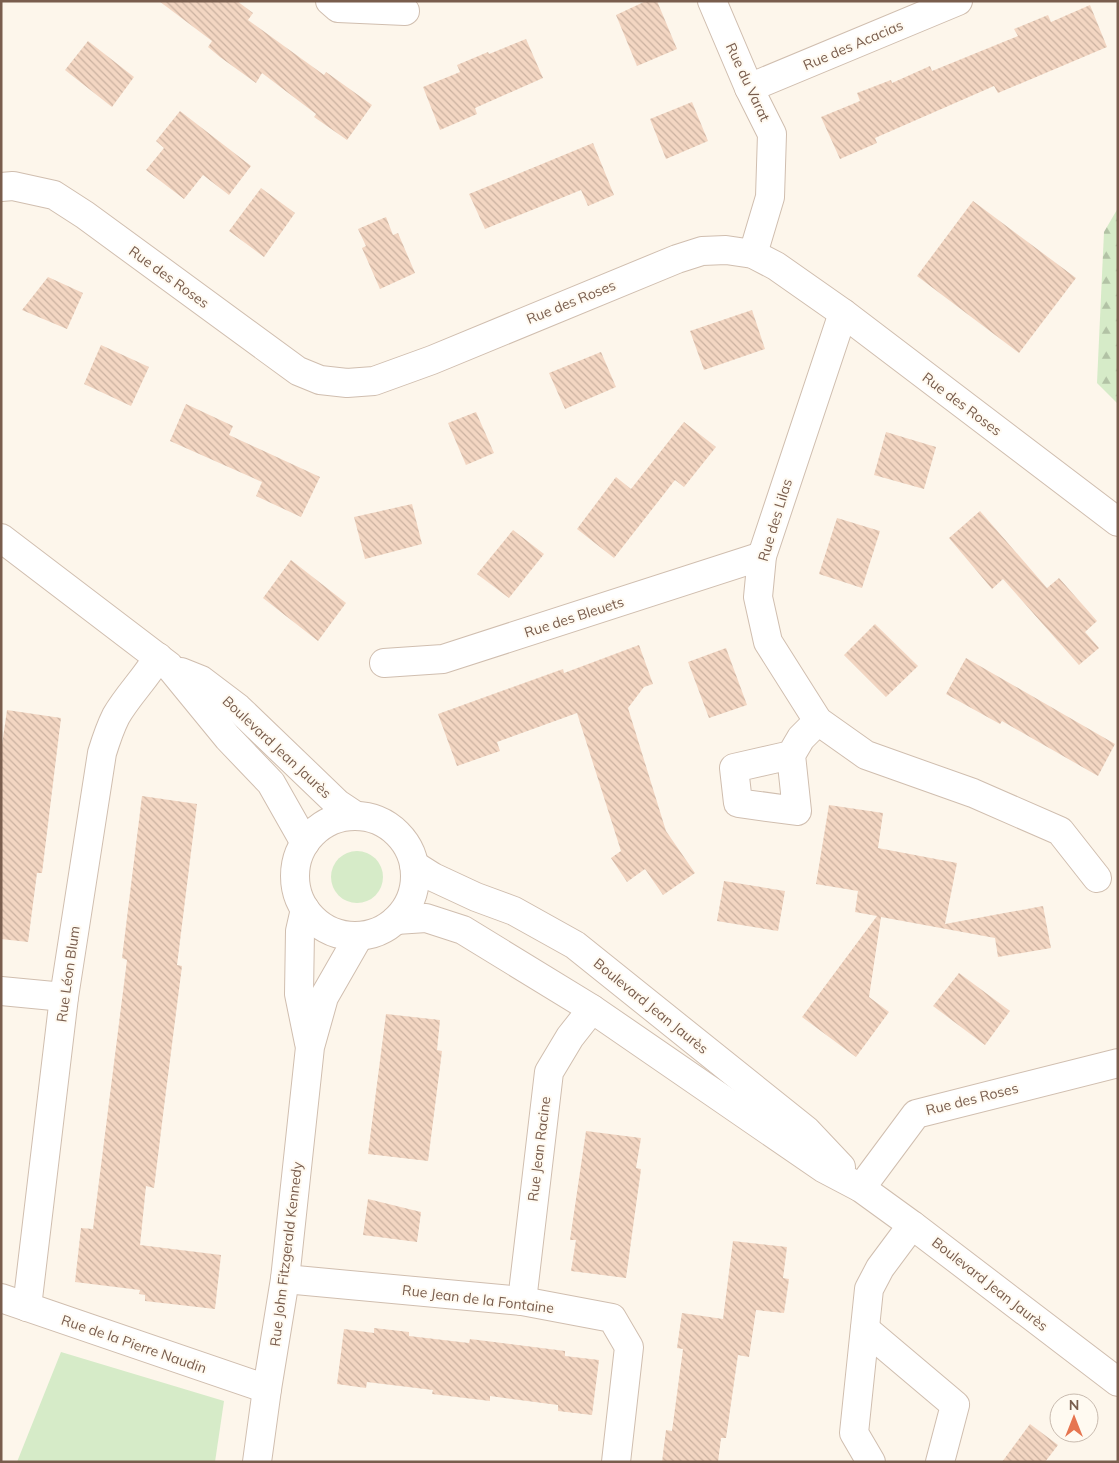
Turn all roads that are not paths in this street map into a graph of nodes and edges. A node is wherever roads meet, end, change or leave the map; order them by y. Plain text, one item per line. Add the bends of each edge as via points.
1 (330, 1) edge
2 (712, 1) edge
3 (958, 1) edge
4 (405, 11) dead end
5 (749, 88) junction
6 (1, 187) edge
7 (753, 254) junction
8 (843, 313) junction
9 (1118, 522) edge
10 (1, 538) edge
11 (762, 556) junction
12 (163, 662) junction
13 (384, 663) dead end
14 (818, 721) junction
15 (790, 755) dead end
16 (356, 816) junction
17 (305, 843) junction
18 (414, 865) junction
19 (1097, 878) dead end
20 (305, 909) junction
21 (396, 920) junction
22 (359, 936) junction
23 (1, 991) edge
24 (64, 997) junction
25 (592, 1009) junction
26 (310, 1046) junction
27 (1118, 1063) edge
28 (861, 1188) junction
29 (912, 1225) junction
30 (285, 1279) junction
31 (1, 1298) edge
32 (522, 1302) junction
33 (27, 1307) junction
34 (864, 1329) junction
35 (1118, 1382) edge
36 (267, 1389) junction
37 (257, 1462) edge
38 (616, 1462) edge
39 (871, 1462) edge
40 (940, 1462) edge

1 - 4 street via 338,8
2 - 5 street, Rue du Varat
3 - 5 street, Rue des Acacias
5 - 7 street, Rue du Varat via 772,134 770,197
6 - 7 street, Rue des Roses via 13,186 54,195 298,371 320,380 347,383 374,381 432,360 702,250
7 - 8 street, Rue des Roses via 776,266
8 - 9 street, Rue des Roses
8 - 11 street, Rue des Lilas
10 - 12 street, Boulevard Jean Jaurès
11 - 13 street, Rue des Bleuets via 443,659
11 - 14 street, Rue des Lilas via 758,597 768,642
12 - 16 street, Boulevard Jean Jaurès via 201,680 238,708 338,804
12 - 17 street, Boulevard Jean Jaurès via 271,783
12 - 24 street, Rue Léon Blum via 148,674 118,714 102,753
14 - 15 street
14 - 19 street, Rue des Lilas via 866,755 973,793 1060,831
16 - 17 street via 327,823
16 - 18 street via 376,820 394,830 407,846
17 - 20 street via 295,876
18 - 21 street via 412,895
18 - 28 street, Boulevard Jean Jaurès via 476,897 514,911 575,945 807,1131
20 - 22 street via 319,924 332,931
20 - 26 street, Rue John Fitzgerald Kennedy via 300,931 299,994
21 - 22 street via 379,931
21 - 25 street, Boulevard Jean Jaurès via 426,918 463,930
22 - 26 street, Rue John Fitzgerald Kennedy via 324,997
23 - 24 street
24 - 33 street, Rue Léon Blum
25 - 28 street, Boulevard Jean Jaurès via 823,1168
25 - 32 street, Rue Jean Racine via 548,1072
26 - 30 street, Rue John Fitzgerald Kennedy
27 - 28 street, Rue des Roses via 916,1114
28 - 29 street, Boulevard Jean Jaurès
29 - 34 street via 880,1268 869,1290
29 - 35 street, Boulevard Jean Jaurès
30 - 32 street, Rue Jean de la Fontaine
30 - 36 street, Rue John Fitzgerald Kennedy
31 - 33 street, Rue de la Pierre Naudin
32 - 38 street, Rue Jean de la Fontaine via 612,1318 629,1347
33 - 36 street, Rue de la Pierre Naudin
34 - 39 street via 854,1433
34 - 40 street via 955,1405
36 - 37 street, Rue John Fitzgerald Kennedy

